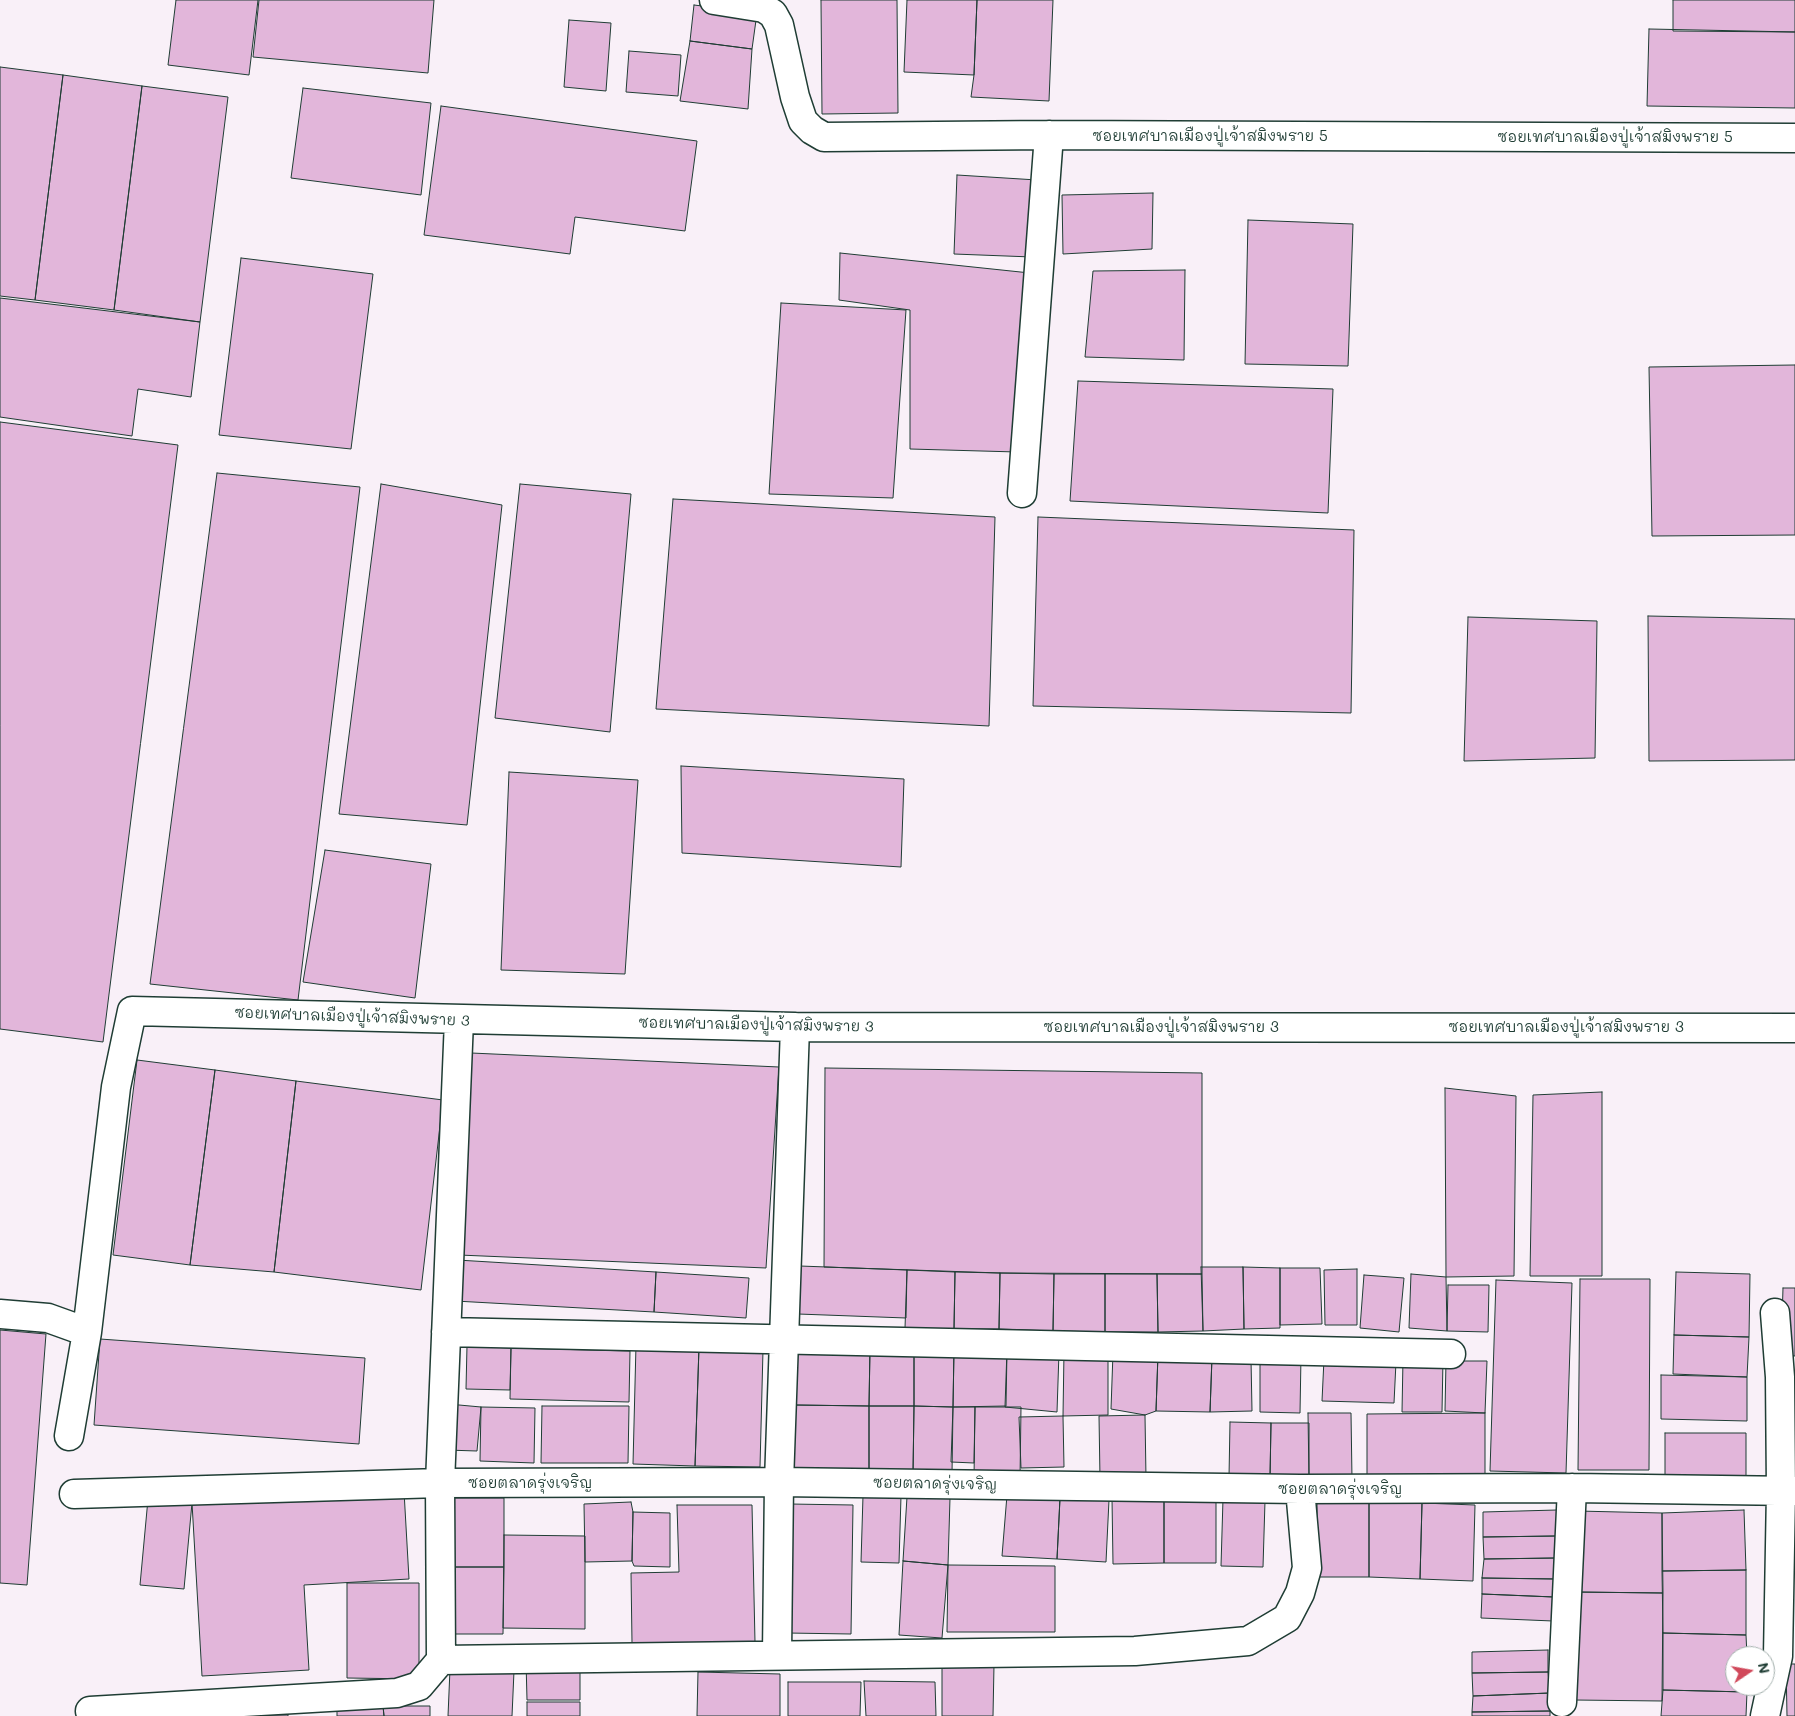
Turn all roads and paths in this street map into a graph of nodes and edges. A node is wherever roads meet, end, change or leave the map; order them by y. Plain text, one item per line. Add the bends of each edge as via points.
1 (714, 0) edge
2 (1049, 135) junction
3 (1795, 138) edge
4 (1022, 493) dead end
5 (458, 1020) junction
6 (795, 1027) junction
7 (1795, 1028) edge
8 (1776, 1313) dead end
9 (0, 1314) edge
10 (87, 1332) junction
11 (446, 1332) junction
12 (783, 1340) junction
13 (1451, 1354) dead end
14 (1787, 1379) edge
15 (69, 1436) dead end
16 (779, 1482) junction
17 (440, 1483) junction
18 (1572, 1488) junction
19 (1300, 1489) junction
20 (1788, 1491) edge
21 (74, 1494) dead end
22 (777, 1654) junction
23 (1787, 1656) edge
24 (441, 1660) junction
25 (1562, 1702) dead end
26 (90, 1711) dead end
27 (1765, 1716) edge

1 - 2 street, ซอยเทศบาลเมืองปู่เจ้าสมิงพราย 5 via 764,8 773,14 779,25 803,121 824,137
2 - 3 street, ซอยเทศบาลเมืองปู่เจ้าสมิงพราย 5
2 - 4 street
5 - 6 street, ซอยเทศบาลเมืองปู่เจ้าสมิงพราย 3
5 - 10 street, ซอยเทศบาลเมืองปู่เจ้าสมิงพราย 3 via 132,1011 116,1087
5 - 11 street
6 - 7 street, ซอยเทศบาลเมืองปู่เจ้าสมิงพราย 3
6 - 12 street
8 - 14 street
9 - 10 street via 48,1318
10 - 15 street
11 - 12 street
11 - 17 street
12 - 13 street
12 - 16 street
14 - 20 street
16 - 17 street, ซอยตลาดรุ่งเจริญ
16 - 19 street, ซอยตลาดรุ่งเจริญ
16 - 22 street
17 - 21 street, ซอยตลาดรุ่งเจริญ
17 - 24 street
18 - 19 street, ซอยตลาดรุ่งเจริญ
18 - 20 street, ซอยตลาดรุ่งเจริญ
18 - 25 street
19 - 22 street via 1307,1568 1300,1592 1287,1618 1248,1641 1135,1651
20 - 23 street
22 - 24 street
23 - 27 street
24 - 26 street via 419,1686 397,1693

